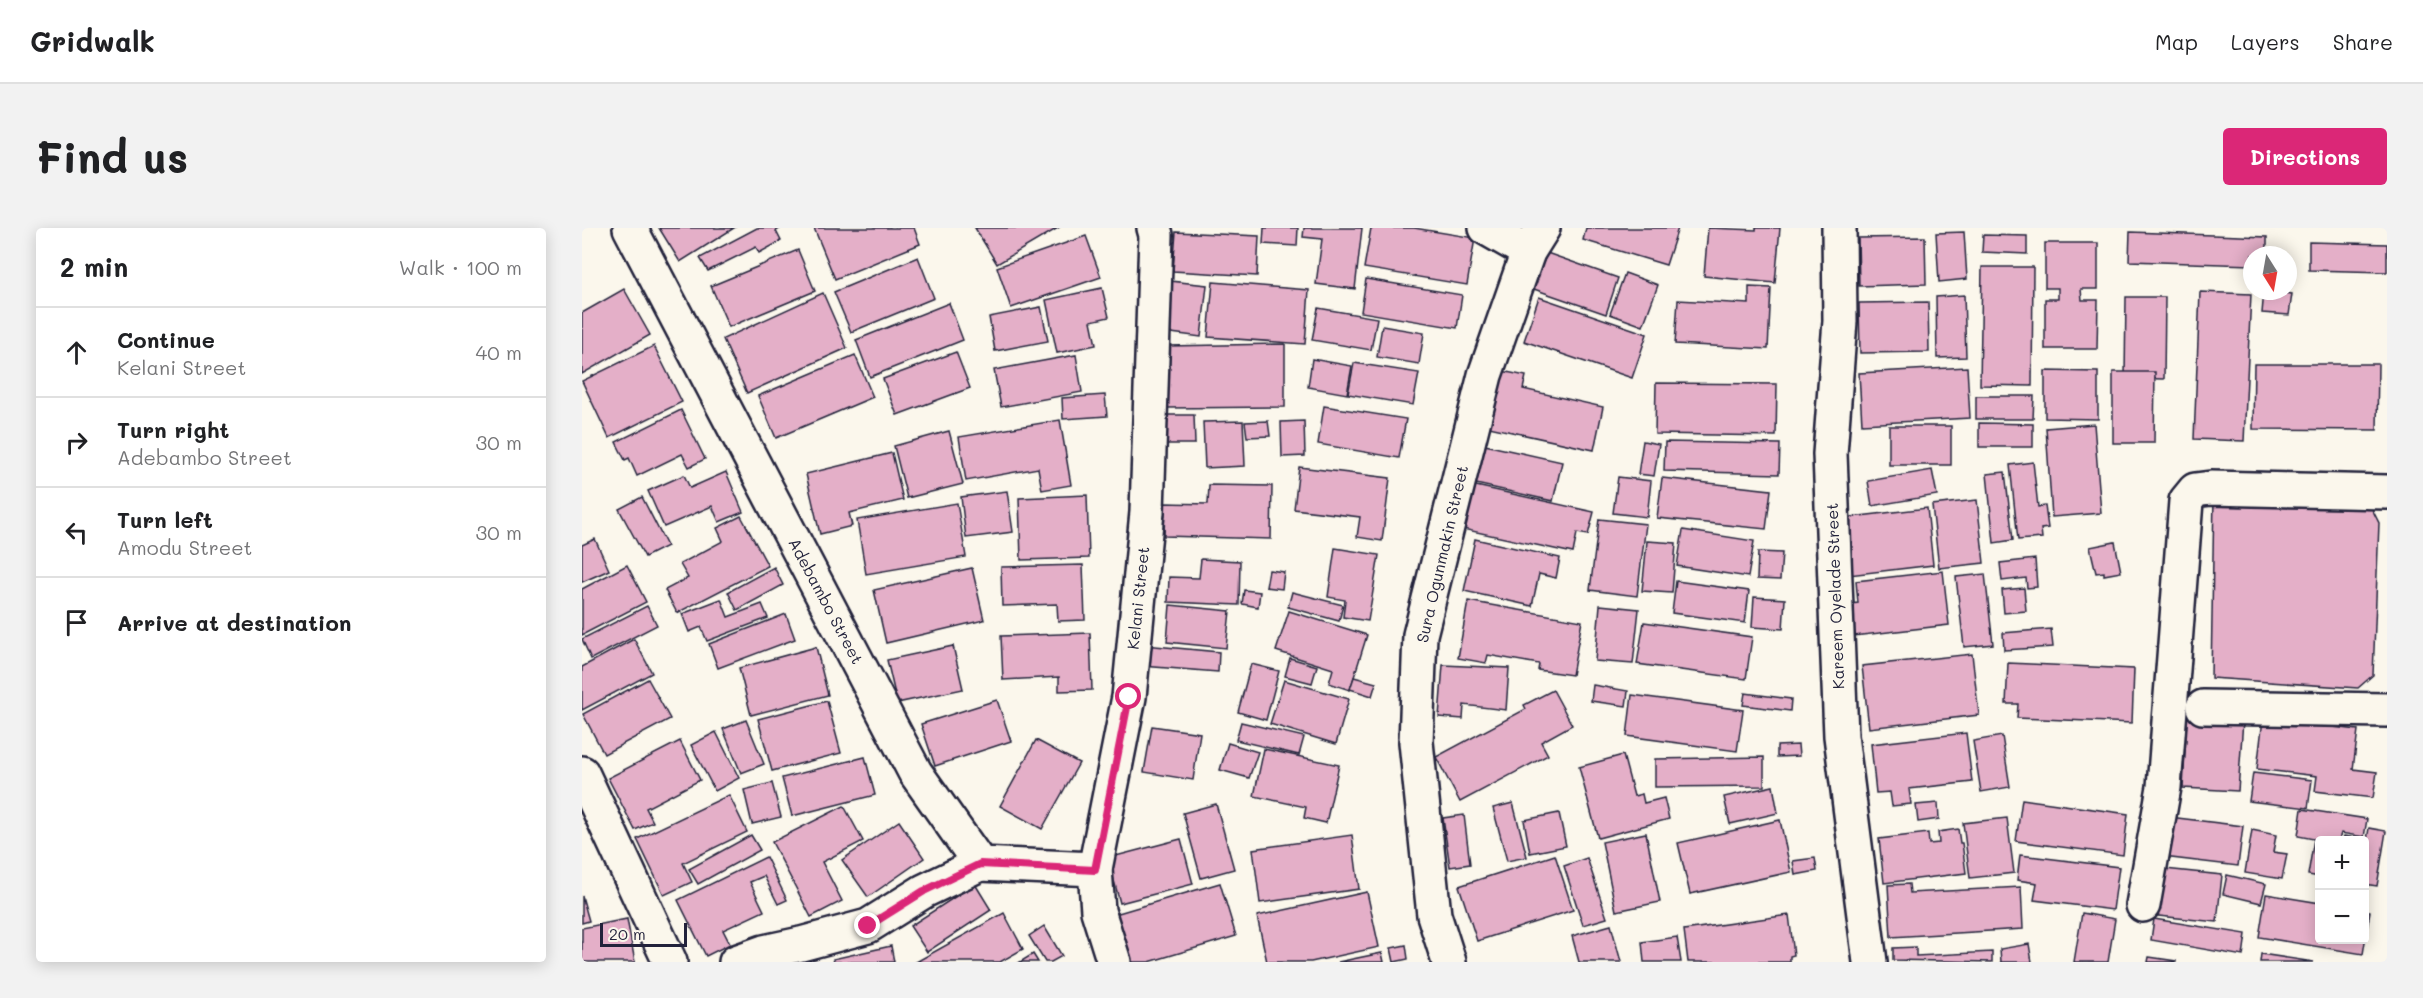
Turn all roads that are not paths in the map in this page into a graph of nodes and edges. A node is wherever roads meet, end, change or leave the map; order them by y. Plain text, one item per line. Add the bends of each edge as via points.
1 (630, 228) edge
2 (1154, 228) edge
3 (1486, 228) edge
4 (1839, 228) edge
5 (1535, 240) edge
6 (2387, 492) edge
7 (2203, 707) dead end
8 (2387, 710) edge
9 (582, 773) edge
10 (980, 864) junction
11 (1095, 870) junction
12 (2143, 905) dead end
13 (670, 962) edge
14 (736, 962) edge
15 (1114, 962) edge
16 (1449, 962) edge
17 (1870, 962) edge

1 - 10 street, Adebambo Street via 915,772
2 - 11 street, Kelani Street via 1146,523 1129,697
3 - 5 street
4 - 17 street, Kareem Oyelade Street via 1840,321 1830,454 1841,736
5 - 16 street, Sura Ogunmakin Street via 1485,375 1420,635 1416,742 1434,915
6 - 12 street via 2211,488 2194,490 2186,501 2164,787
7 - 8 street
9 - 13 street
10 - 11 street
10 - 14 street via 924,891 868,926
11 - 15 street, Kelani Street via 1098,911

